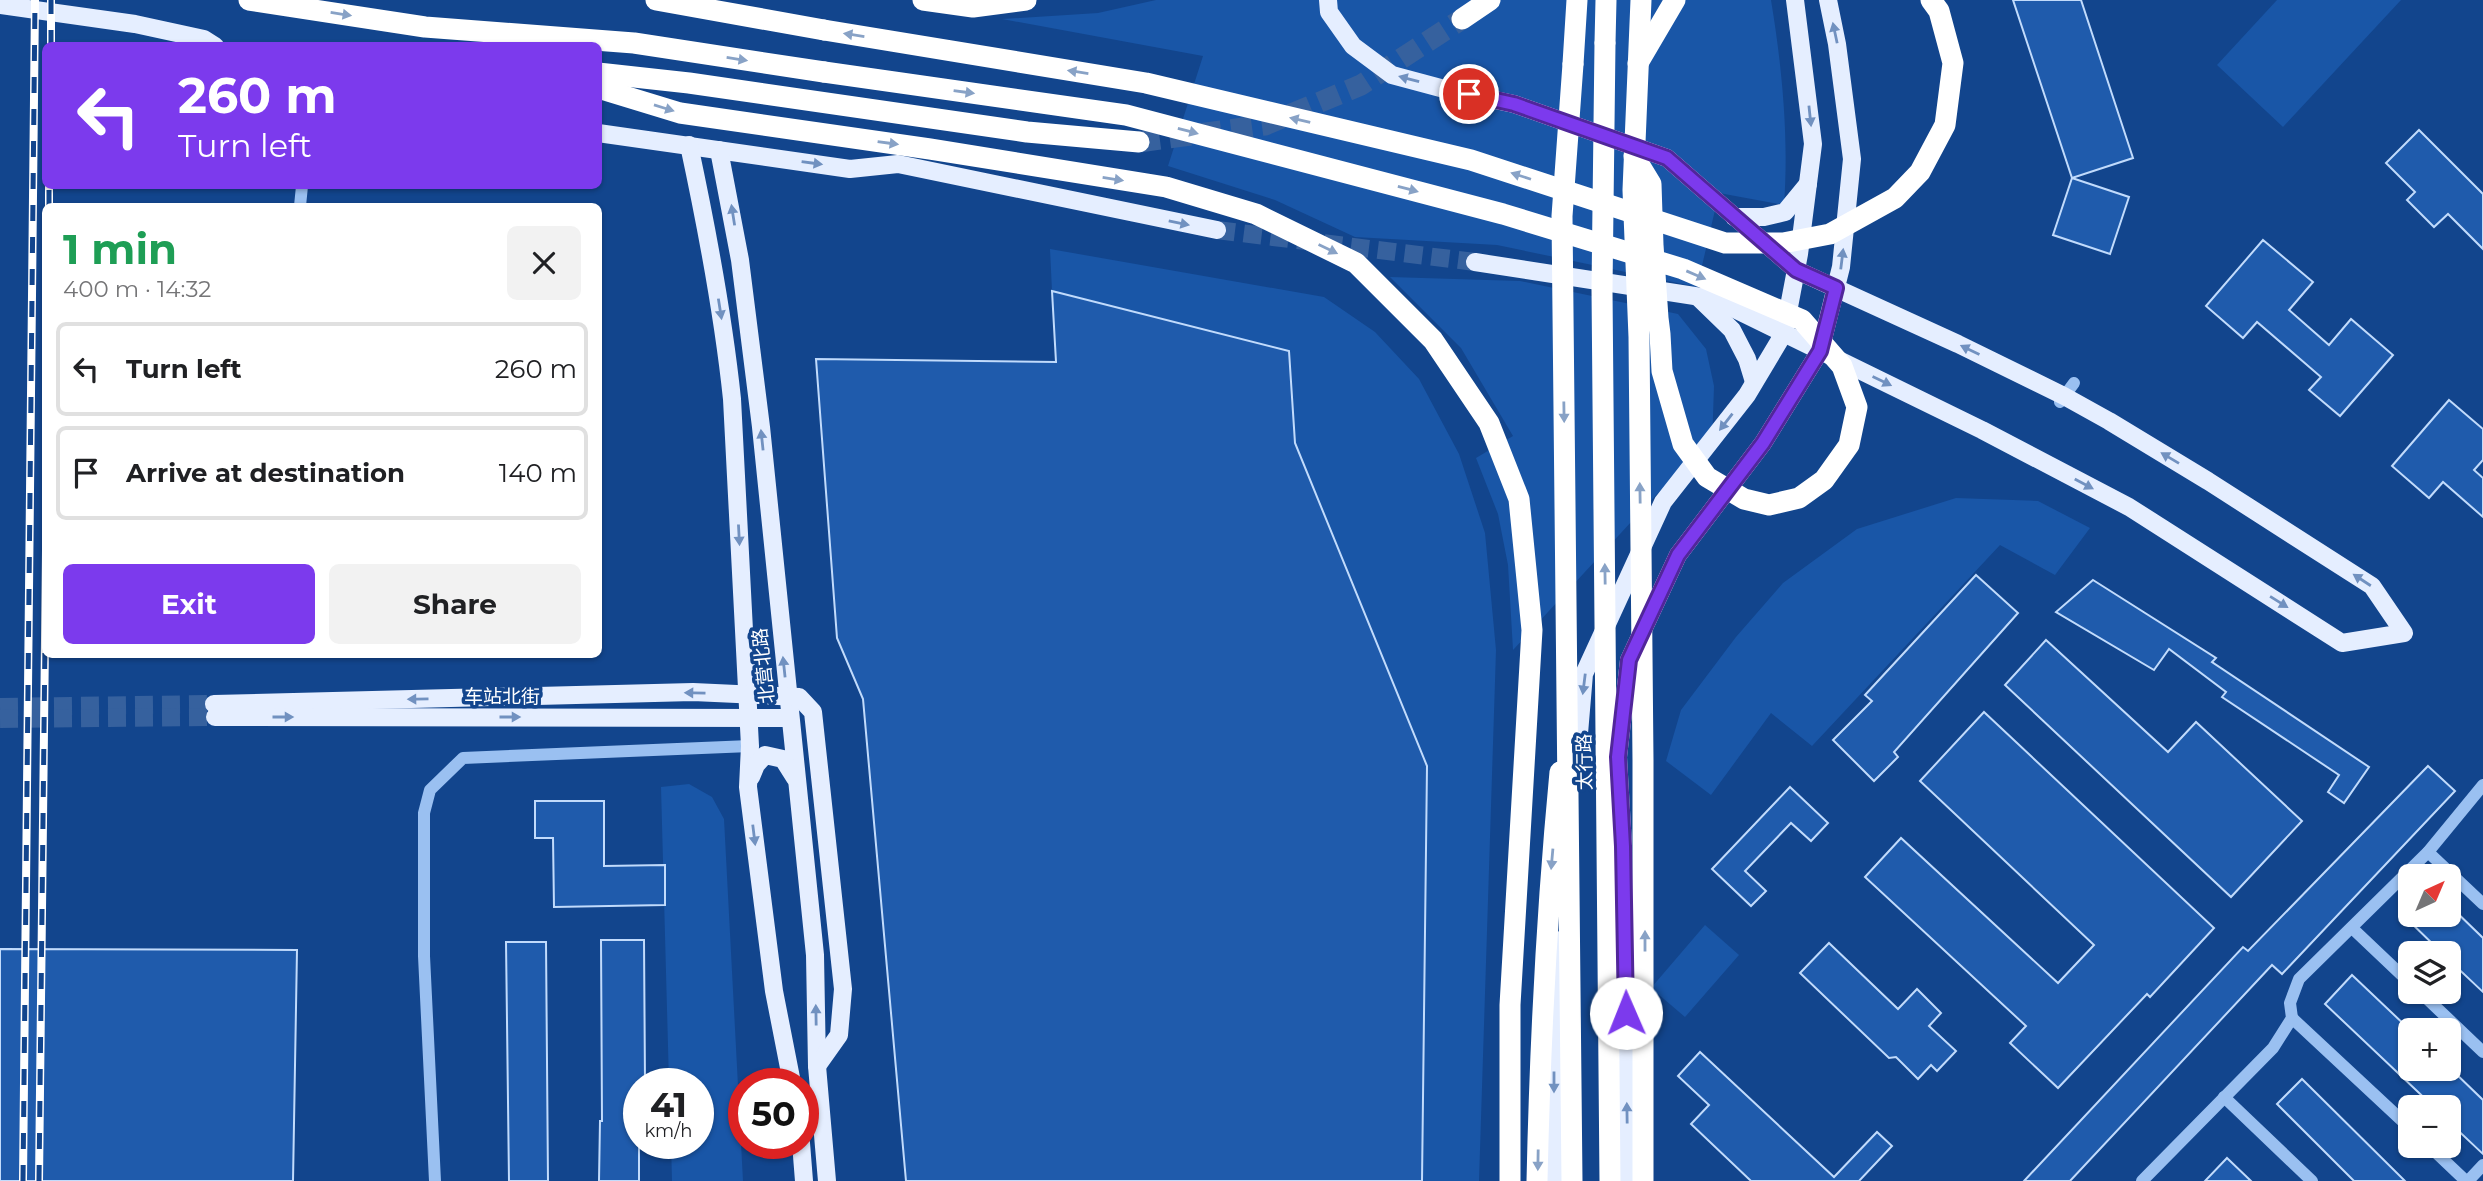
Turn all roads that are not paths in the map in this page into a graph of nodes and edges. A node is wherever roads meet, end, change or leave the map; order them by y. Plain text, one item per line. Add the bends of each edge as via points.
1 (249, 0) edge
2 (656, 0) edge
3 (923, 0) edge
4 (1026, 0) edge
5 (1328, 0) edge
6 (1490, 0) edge
7 (1577, 0) edge
8 (1606, 0) edge
9 (1641, 0) edge
10 (1675, 0) edge
11 (1795, 0) edge
12 (1828, 0) edge
13 (1931, 0) edge
14 (0, 5) edge
15 (1462, 19) tunnel mouth
16 (425, 27) junction
17 (209, 42) edge
18 (464, 42) edge
19 (1638, 63) junction
20 (602, 73) edge
21 (602, 89) edge
22 (602, 134) edge
23 (1139, 142) tunnel mouth
24 (689, 145) junction
25 (719, 150) junction
26 (1634, 156) junction
27 (1808, 184) junction
28 (1734, 217) junction
29 (1217, 230) tunnel mouth
30 (1475, 262) tunnel mouth
31 (1796, 270) junction
32 (1836, 288) junction
33 (1698, 297) junction
34 (1784, 333) junction
35 (1820, 351) junction
36 (1754, 383) junction
37 (1568, 694) junction
38 (748, 695) junction
39 (787, 697) junction
40 (749, 717) junction
41 (790, 718) junction
42 (750, 746) junction
43 (797, 780) junction
44 (2483, 785) edge
45 (748, 787) junction
46 (2428, 852) junction
47 (2483, 904) edge
48 (2351, 928) junction
49 (2398, 972) edge
50 (2433, 1004) edge
51 (2292, 1018) junction
52 (2483, 1052) edge
53 (817, 1066) junction
54 (789, 1068) edge
55 (2224, 1097) junction
56 (2398, 1117) edge
57 (2442, 1158) edge
58 (802, 1159) edge
59 (2483, 1166) edge
60 (2152, 1171) junction
61 (435, 1181) edge
62 (804, 1181) edge
63 (827, 1181) edge
64 (1510, 1181) edge
65 (1538, 1181) edge
66 (1554, 1181) edge
67 (1572, 1181) edge
68 (1610, 1181) edge
69 (1629, 1181) edge
70 (1643, 1181) edge
71 (2142, 1181) edge
72 (2162, 1181) edge
73 (2312, 1181) edge
74 (2467, 1181) edge

1 -> 16 highway
13 -> 2 highway, bridge via 1939,11 1953,63 1945,125 1920,172 1895,198 1830,234 1783,243 1725,243 1471,160 1146,83
3 - 4 highway via 973,7
28 -> 5 main road via 1667,158 1514,104 1392,75 1353,46 1329,12
6 - 15 highway
7 -> 37 highway, 太行路, bridge via 1562,216
68 -> 8 highway, 太行路, bridge via 1602,342
9 - 19 highway, bridge
10 - 19 highway
11 -> 27 main road via 1813,144
32 -> 12 main road via 1852,159
14 - 17 main road via 135,23
16 - 18 highway
16 -> 26 highway, bridge via 634,43 1126,115 1503,214 1632,254 1644,257 1657,261 1683,269 1802,320 1842,366 1857,407 1849,445 1824,480 1799,498 1769,505 1744,499 1707,477 1683,444 1662,371 1656,281 1655,269 1654,257 1653,245 1651,184
19 - 26 highway, bridge
20 - 23 highway via 1027,132
21 -> 64 highway, bridge via 680,113 1166,187 1256,214 1356,263 1433,340 1489,423 1519,499 1532,630 1510,1005
22 - 24 main road
24 - 25 main road
24 -> 38 main road, 北营北路 via 729,374
25 -> 29 main road via 850,169 898,164
39 -> 25 main road, 北营北路 via 753,354
70 -> 26 highway, bridge via 1645,917
27 - 28 main road via 1785,212
27 - 31 main road
28 - 31 main road
30 - 33 main road
31 - 32 main road
31 - 34 main road
32 - 35 main road
35 -> 32 main road via 2129,507 2342,643 2404,633 2372,586 2066,394
33 - 34 main road via 1714,299
33 - 36 main road via 1732,330
34 - 35 main road
34 - 36 main road
69 -> 35 main road via 1618,757 1629,660 1678,555 1763,443
36 -> 66 main road via 1663,502 1584,674 1554,1027
37 -> 65 highway, bridge via 1549,893 1539,1056
37 - 67 highway, 太行路, bridge
38 - 39 main road
38 - 40 main road, 北营北路
38 -> 40 main road, 车站北街 via 693,692 214,710
39 - 41 main road, 北营北路
39 - 53 main road via 799,697 813,712 843,989 839,1035
40 - 41 main road, 车站北街
40 - 42 main road, 北营北路
41 - 43 main road, 北营北路
42 - 45 main road, 北营北路
42 - 61 street via 463,758 430,790 424,813 424,956
43 - 45 main road via 783,759 765,755
53 -> 43 main road, 北营北路 via 815,956
44 - 46 street
45 -> 54 main road, 北营北路 via 774,991
46 - 47 street
46 - 48 street
48 - 49 street
48 - 51 street via 2299,978 2290,1003
50 - 52 street
51 - 55 street via 2273,1048
51 - 56 street
53 - 63 main road, 北营北路
55 - 60 street
55 - 73 street
57 - 74 street
58 - 62 main road
59 - 74 street
60 - 71 street
60 - 72 street

